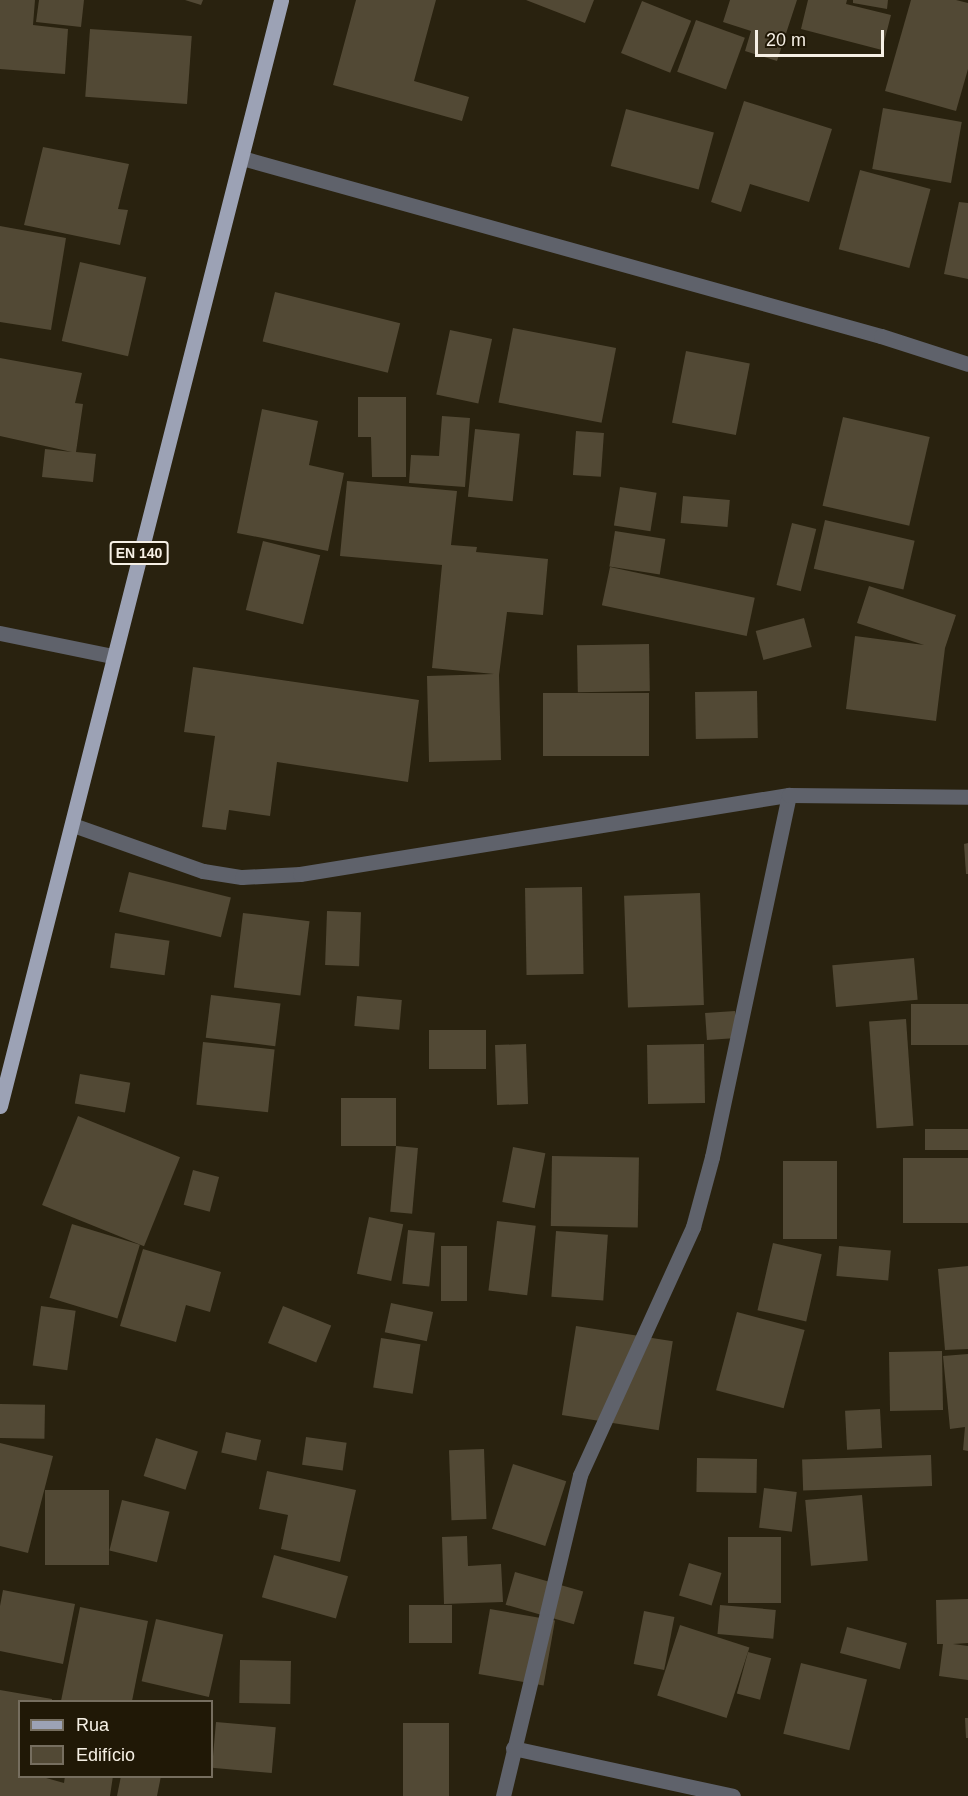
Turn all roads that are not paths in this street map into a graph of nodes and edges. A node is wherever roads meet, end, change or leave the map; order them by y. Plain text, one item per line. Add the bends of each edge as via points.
1 (281, 0) edge
2 (242, 158) junction
3 (968, 364) edge
4 (0, 633) edge
5 (112, 656) junction
6 (789, 795) junction
7 (968, 797) edge
8 (73, 825) junction
9 (0, 1106) edge
10 (513, 1748) junction
11 (503, 1796) edge
12 (733, 1796) edge

1 - 2 main road, EN 140
2 - 3 street via 881,336
2 - 5 main road, EN 140
4 - 5 street
5 - 8 main road, EN 140
6 - 7 street
6 - 8 street via 300,874 242,878 203,871
6 - 10 street via 712,1157 693,1227 580,1475
8 - 9 main road, EN 140
10 - 11 street
10 - 12 street

